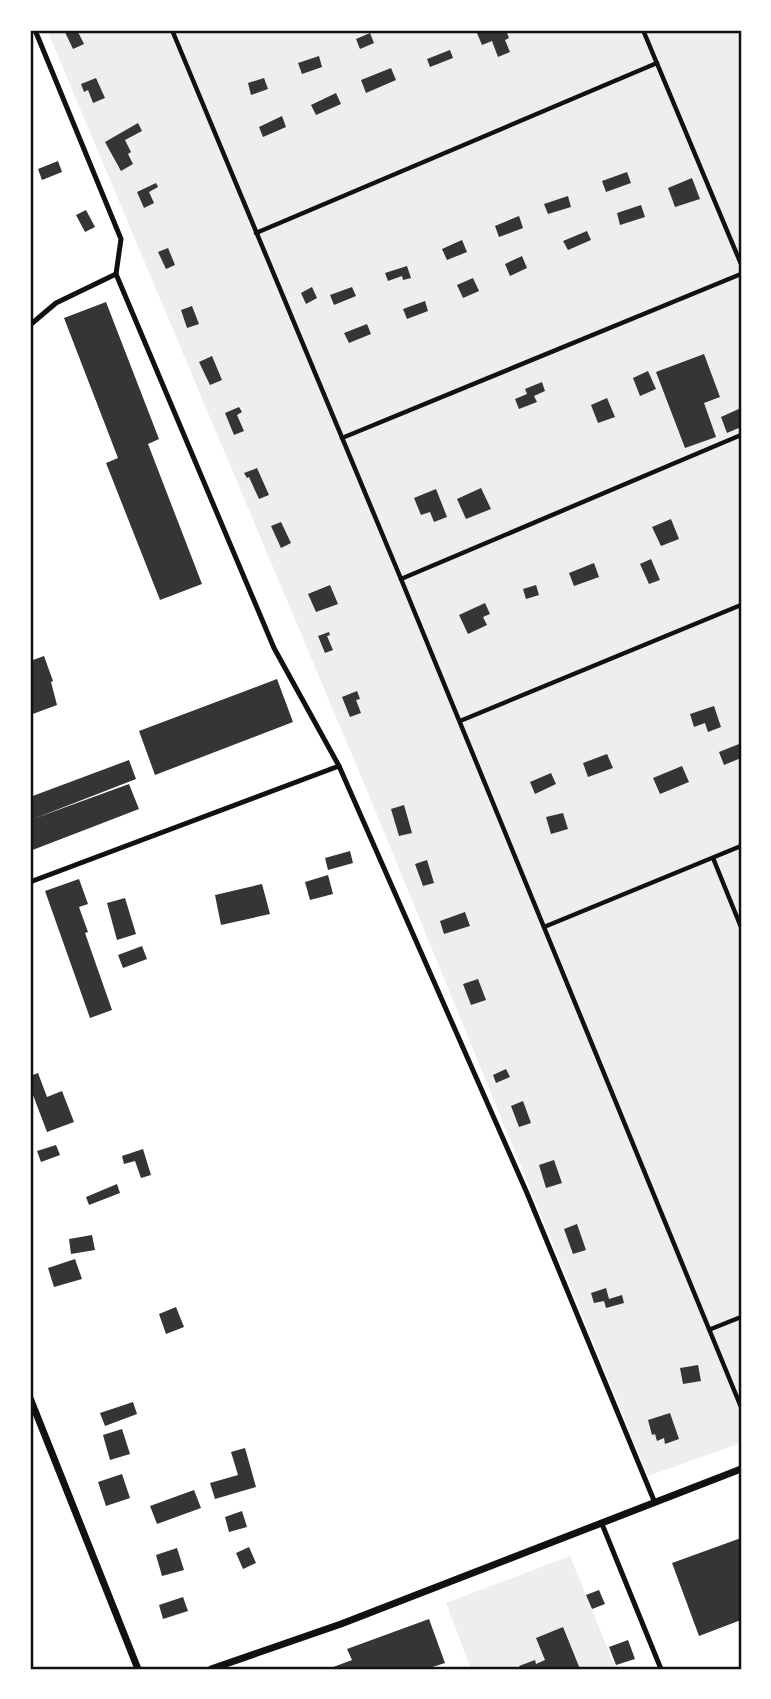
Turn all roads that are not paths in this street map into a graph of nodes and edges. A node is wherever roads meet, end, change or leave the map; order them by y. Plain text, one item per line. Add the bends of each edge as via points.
1 (35, 30) edge
2 (116, 274) junction
3 (30, 325) edge
4 (339, 766) junction
5 (30, 882) edge
6 (30, 1398) edge
7 (741, 1469) edge
8 (655, 1504) junction
9 (602, 1524) junction
10 (138, 1669) edge
11 (211, 1669) edge
12 (661, 1669) edge

1 - 2 lane via 121,239
2 - 3 lane via 56,303
2 - 4 lane via 274,648
4 - 5 lane
4 - 8 lane via 527,1193
6 - 10 street
7 - 8 street
8 - 9 street
9 - 11 street
9 - 12 lane

